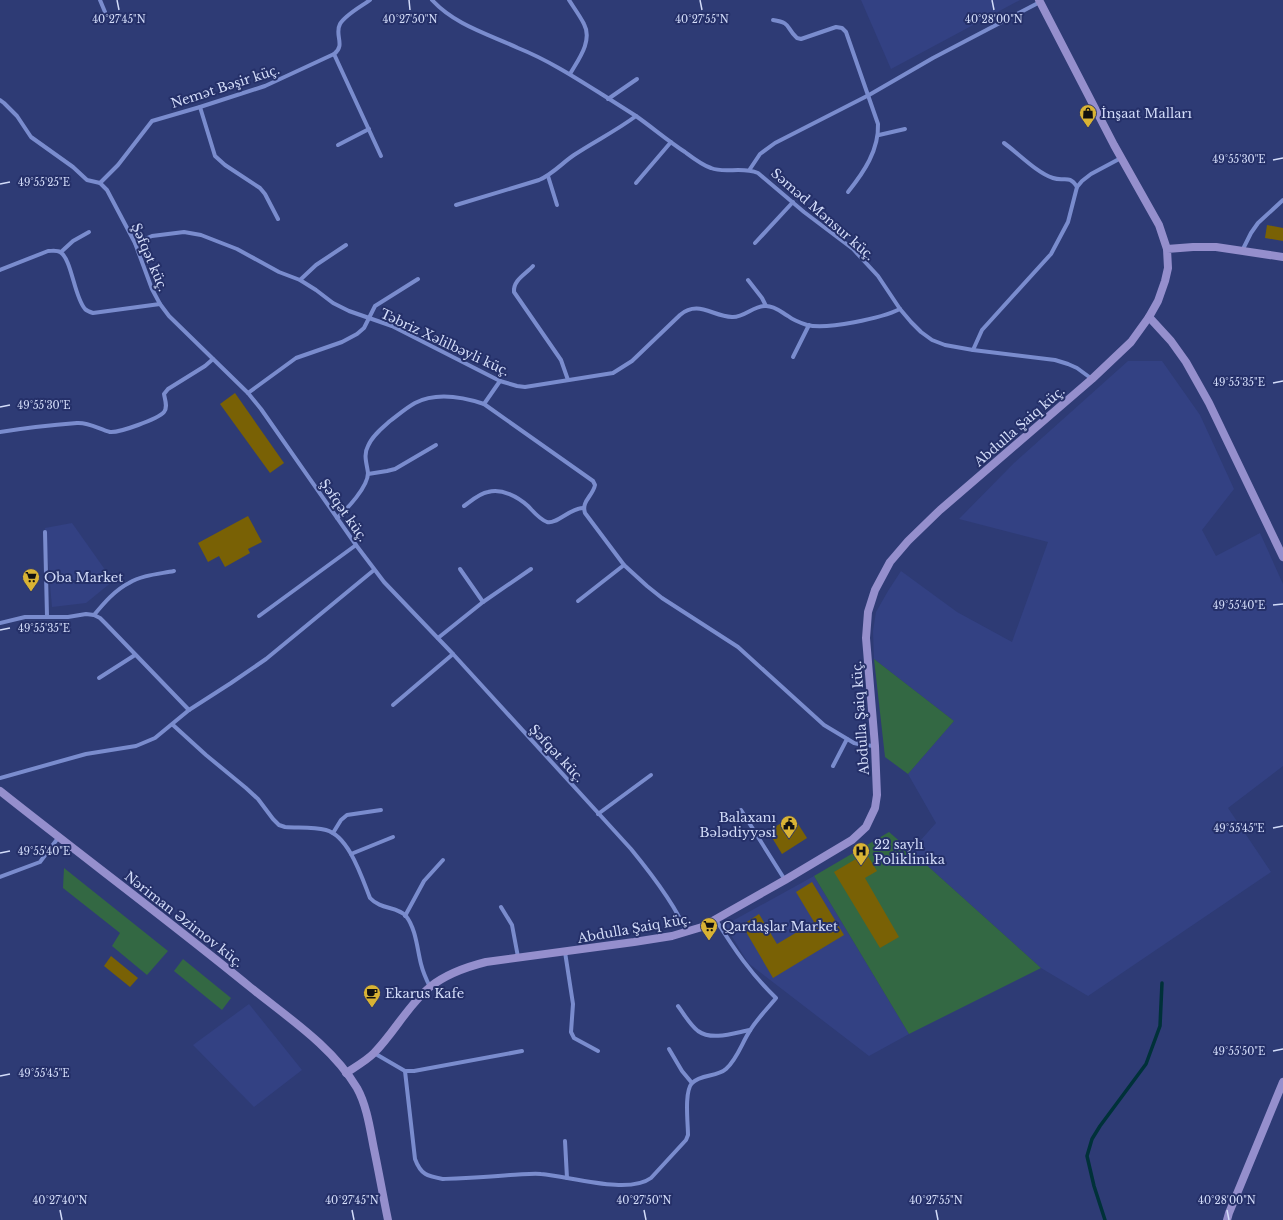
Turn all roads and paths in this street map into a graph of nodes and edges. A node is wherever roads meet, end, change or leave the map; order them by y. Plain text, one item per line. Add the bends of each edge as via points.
1 (100, 0) edge
2 (370, 0) edge
3 (432, 0) edge
4 (569, 0) edge
5 (1039, 1) edge
6 (105, 12) dead end
7 (773, 20) dead end
8 (334, 54) junction
9 (570, 74) junction
10 (637, 79) dead end
11 (869, 94) junction
12 (608, 98) junction
13 (0, 100) edge
14 (200, 107) junction
15 (636, 116) junction
16 (369, 129) junction
17 (905, 129) dead end
18 (879, 135) junction
19 (671, 142) junction
20 (1004, 143) dead end
21 (338, 145) dead end
22 (381, 156) dead end
23 (1122, 158) junction
24 (750, 169) junction
25 (548, 176) junction
26 (636, 182) dead end
27 (100, 183) junction
28 (1077, 187) junction
29 (848, 192) dead end
30 (1283, 200) edge
31 (793, 202) junction
32 (456, 205) dead end
33 (557, 205) dead end
34 (278, 219) dead end
35 (89, 232) dead end
36 (135, 242) junction
37 (755, 243) dead end
38 (346, 245) dead end
39 (1167, 249) junction
40 (1242, 251) junction
41 (61, 252) junction
42 (1283, 257) edge
43 (534, 266) dead end
44 (0, 270) edge
45 (418, 279) dead end
46 (300, 280) junction
47 (748, 280) dead end
48 (160, 304) junction
49 (766, 306) junction
50 (900, 309) junction
51 (1149, 316) junction
52 (369, 318) junction
53 (809, 325) junction
54 (973, 350) junction
55 (792, 357) dead end
56 (213, 359) junction
57 (1092, 379) junction
58 (568, 380) junction
59 (500, 381) junction
60 (248, 393) junction
61 (484, 404) junction
62 (0, 432) edge
63 (436, 445) dead end
64 (368, 474) junction
65 (464, 506) dead end
66 (584, 508) junction
67 (337, 518) junction
68 (45, 532) dead end
69 (356, 545) junction
70 (1283, 557) edge
71 (624, 565) junction
72 (460, 569) dead end
73 (531, 569) dead end
74 (374, 570) junction
75 (174, 572) dead end
76 (578, 601) dead end
77 (483, 602) junction
78 (94, 615) junction
79 (47, 616) junction
80 (259, 616) dead end
81 (0, 624) edge
82 (438, 638) junction
83 (453, 654) junction
84 (135, 655) junction
85 (99, 678) dead end
86 (393, 705) dead end
87 (189, 710) junction
88 (172, 725) junction
89 (847, 739) junction
90 (875, 746) junction
91 (833, 766) dead end
92 (651, 775) dead end
93 (0, 778) edge
94 (0, 791) edge
95 (381, 810) dead end
96 (742, 810) dead end
97 (598, 814) junction
98 (333, 833) junction
99 (393, 837) dead end
100 (58, 838) junction
101 (351, 854) junction
102 (443, 860) dead end
103 (0, 877) edge
104 (786, 880) junction
105 (501, 907) dead end
106 (405, 916) junction
107 (716, 920) junction
108 (686, 932) junction
109 (565, 952) junction
110 (518, 958) junction
111 (430, 987) junction
112 (678, 1006) dead end
113 (750, 1030) junction
114 (669, 1049) dead end
115 (522, 1051) dead end
116 (598, 1051) dead end
117 (374, 1053) junction
118 (405, 1071) junction
119 (346, 1072) junction
120 (1283, 1082) edge
121 (692, 1083) junction
122 (565, 1141) dead end
123 (567, 1178) junction
124 (388, 1220) edge
125 (1227, 1220) edge

1 - 6 street
2 - 8 street via 344,19 338,30 339,51
3 - 9 street, Səməd Mənsur küç. via 459,22
4 - 9 street via 584,24 587,38
5 - 11 street
5 - 23 street, Abdulla Şaiq küç.
7 - 11 street via 788,25 796,38 801,39 836,27 842,28 846,32
8 - 14 street, Nemət Bəşir küç. via 265,86
8 - 16 street
9 - 12 street, Səməd Mənsur küç.
10 - 12 street
11 - 18 street
11 - 24 street via 774,142 760,154
12 - 15 street, Səməd Mənsur küç.
13 - 27 street via 31,137 73,167 86,180
14 - 27 street, Nemət Bəşir küç. via 152,121 118,165
14 - 34 street via 215,156 260,188
15 - 19 street, Səməd Mənsur küç.
15 - 25 street via 573,155
16 - 21 street
16 - 22 street
17 - 18 street
18 - 29 street via 866,168
19 - 24 street, Səməd Mənsur küç. via 712,169
19 - 26 street
20 - 28 street via 1044,174 1053,179 1073,180
23 - 28 street via 1091,174
23 - 39 street, Abdulla Şaiq küç. via 1158,226
24 - 31 street, Səməd Mənsur küç. via 766,178
25 - 32 street
25 - 33 street
27 - 36 street, Şəfqət küç. via 107,190
28 - 54 street via 1068,222 1051,254 982,330
30 - 40 street via 1258,223
31 - 37 street
31 - 50 street, Səməd Mənsur küç. via 853,249 878,276
35 - 41 street
36 - 46 street, Təbriz Xəlilbəyli küç. via 152,236 191,232 236,248 279,272
36 - 48 street, Şəfqət küç.
38 - 46 street via 316,265
39 - 40 street via 1203,247
39 - 51 street, Abdulla Şaiq küç. via 1168,268 1165,281
40 - 42 street
41 - 44 street via 48,252
41 - 48 street via 66,259 80,302 86,310 93,313
43 - 58 street via 516,281 514,292 561,360
45 - 52 street via 376,306
46 - 52 street, Təbriz Xəlilbəyli küç. via 344,308
47 - 49 street
48 - 56 street, Şəfqət küç.
49 - 53 street
49 - 58 street, Təbriz Xəlilbəyli küç. via 733,317 699,308 686,310 632,361 613,373
50 - 53 street via 890,314 850,323 831,326
50 - 54 street, Səməd Mənsur küç. via 932,340
51 - 57 street, Abdulla Şaiq küç. via 1131,342
51 - 70 street via 1186,362 1209,403
52 - 59 street, Təbriz Xəlilbəyli küç. via 392,326
52 - 60 street via 357,334 296,358
53 - 55 street
54 - 57 street, Səməd Mənsur küç. via 1055,360 1072,366
56 - 60 street, Şəfqət küç.
56 - 62 street via 168,389 164,394 165,411 158,418 111,432 79,423
57 - 90 street, Abdulla Şaiq küç. via 934,515 908,541 884,572 870,601 866,623
58 - 59 street, Təbriz Xəlilbəyli küç. via 525,387
59 - 61 street
60 - 67 street, Şəfqət küç.
61 - 64 street via 468,399 440,397 416,402 373,437 365,454
61 - 66 street via 593,481 594,491 584,503
63 - 64 street via 395,468
64 - 67 street via 366,482 348,509
65 - 66 street via 493,491 516,497 548,522 555,521 573,510
66 - 71 street via 585,513
67 - 69 street, Şəfqət küç.
68 - 79 street
69 - 74 street, Şəfqət küç.
69 - 80 street
71 - 76 street
71 - 89 street via 662,598 738,647 824,725
72 - 77 street
73 - 77 street
74 - 82 street, Şəfqət küç.
74 - 87 street via 252,669
75 - 78 street via 145,577 129,583 106,601
77 - 82 street
78 - 79 street
78 - 84 street
79 - 81 street via 25,617
82 - 83 street, Şəfqət küç.
83 - 86 street
83 - 97 street, Şəfqət küç.
84 - 85 street
84 - 87 street
87 - 88 street
88 - 93 street via 155,738 136,746 80,756
88 - 98 street via 258,799 279,825
89 - 90 street
89 - 91 street
90 - 104 street, Abdulla Şaiq küç. via 877,795 875,808 866,827 845,845
92 - 97 street
94 - 100 street, Nəriman Əzimov küç.
95 - 98 street via 347,815
96 - 104 street
97 - 108 street, Şəfqət küç. via 646,867 678,915
98 - 101 street via 341,839
99 - 101 street
100 - 103 street via 40,862
100 - 119 street, Nəriman Əzimov küç. via 208,952 309,1035
101 - 106 street via 375,904 401,912
102 - 106 street via 424,881
104 - 107 street, Abdulla Şaiq küç.
105 - 110 street via 512,925
106 - 111 street via 412,927 424,975
107 - 108 street, Abdulla Şaiq küç.
107 - 113 street via 741,960 776,998
108 - 109 street, Abdulla Şaiq küç.
109 - 110 street, Abdulla Şaiq küç.
109 - 116 street via 573,1004 571,1032 574,1038
110 - 111 street, Abdulla Şaiq küç. via 469,966
111 - 117 street, Abdulla Şaiq küç.
112 - 113 street via 697,1030 707,1036
113 - 121 street via 726,1069
114 - 121 street
115 - 118 street
117 - 118 street
117 - 119 street, Abdulla Şaiq küç.
118 - 123 street via 415,1159 422,1172 429,1177 443,1179 540,1174
119 - 124 street, Nəriman Əzimov küç. via 357,1089 368,1119
120 - 125 street
121 - 123 street via 688,1094 686,1140 646,1182 625,1185
122 - 123 street

